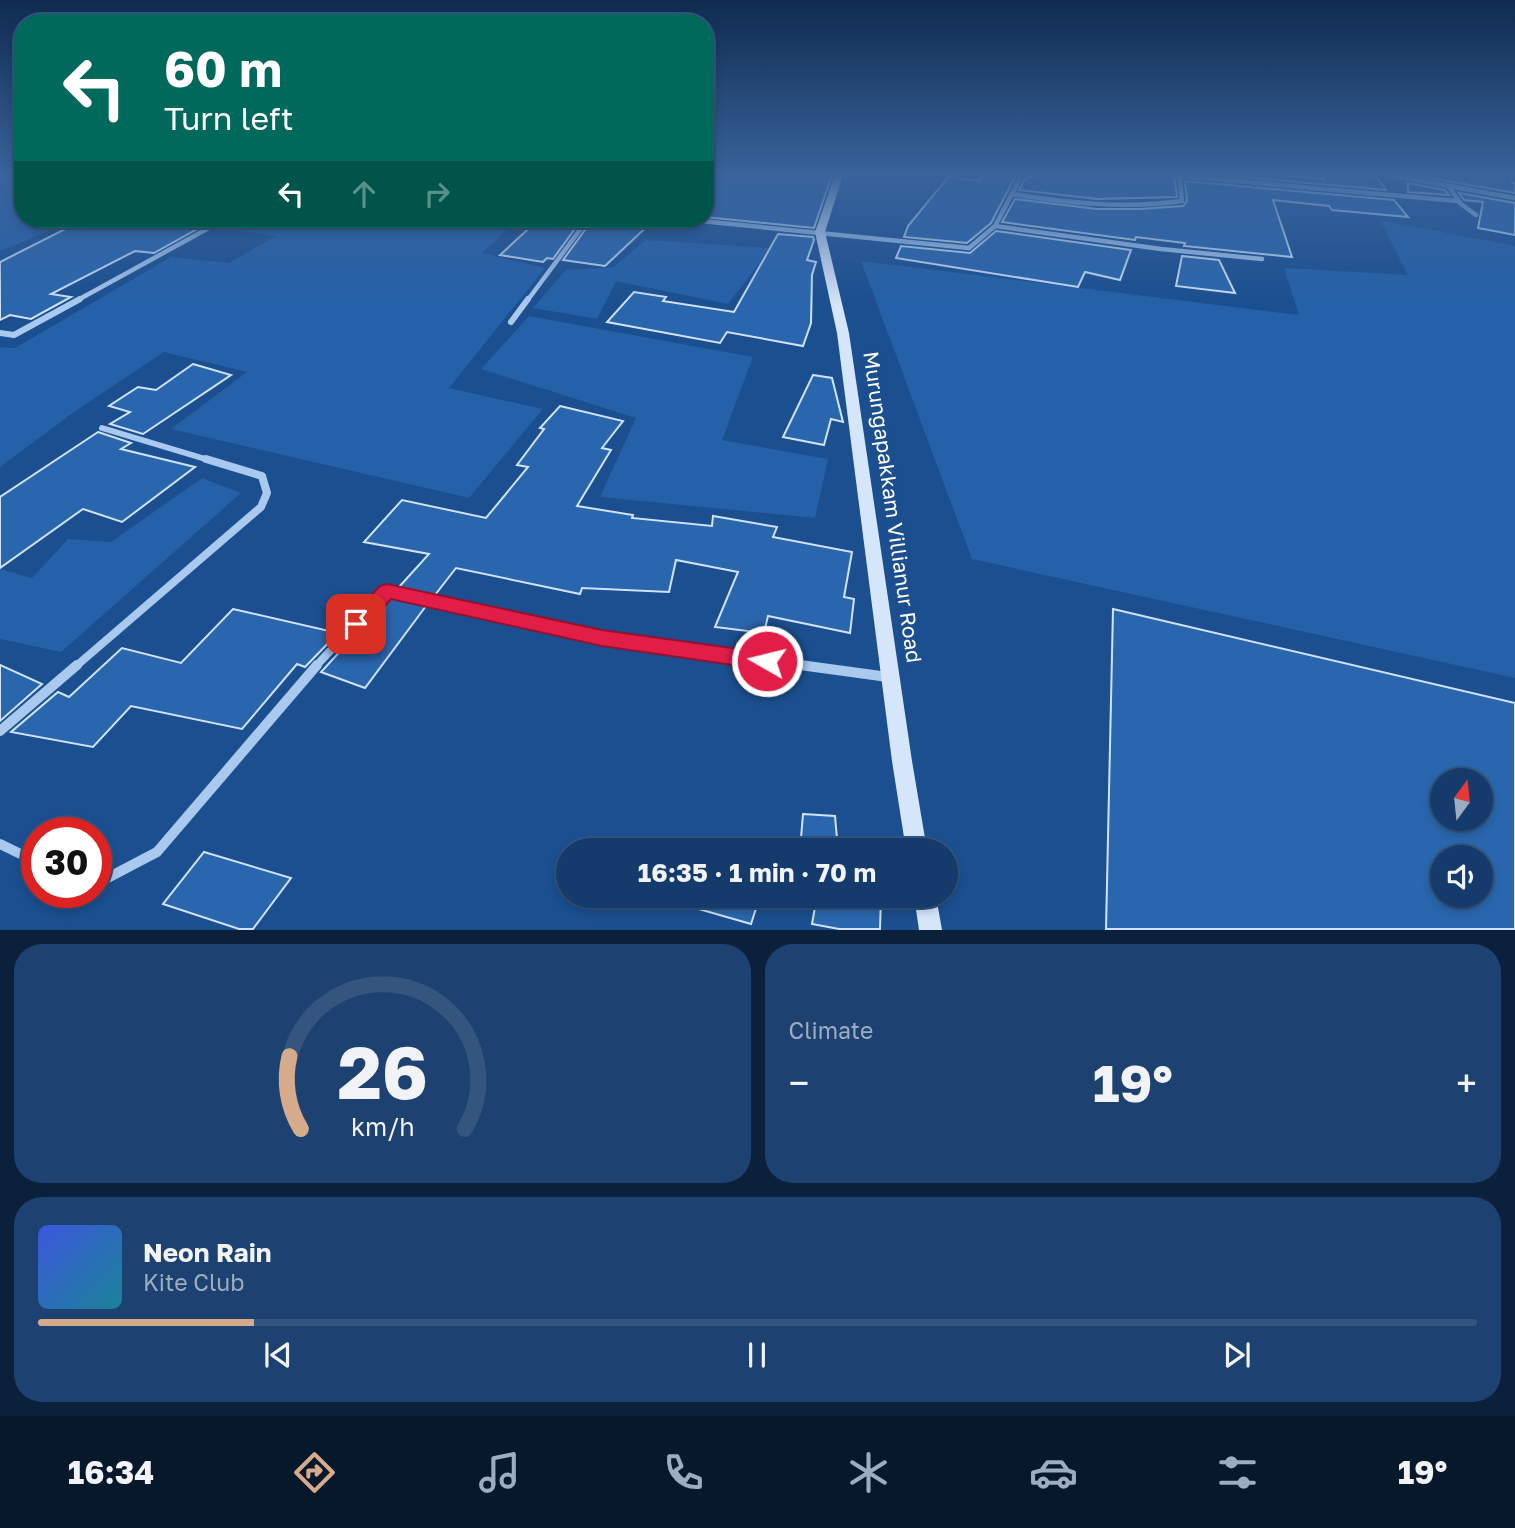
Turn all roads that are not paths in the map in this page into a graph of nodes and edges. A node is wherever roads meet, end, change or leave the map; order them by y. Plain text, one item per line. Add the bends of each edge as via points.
1 (825, 218) edge
2 (999, 218) edge
3 (714, 222) edge
4 (995, 226) junction
5 (210, 228) edge
6 (581, 228) edge
7 (820, 232) junction
8 (1262, 259) dead end
9 (511, 322) dead end
10 (0, 333) edge
11 (102, 428) dead end
12 (892, 677) junction
13 (0, 731) edge
14 (915, 838) edge
15 (0, 844) edge
16 (21, 854) edge
17 (112, 876) edge
18 (927, 908) edge
19 (931, 929) edge

1 - 7 main road
2 - 4 street
3 - 7 street
4 - 7 street via 969,248
4 - 8 street via 1160,250
5 - 10 street via 15,335
6 - 9 street
7 - 12 main road, Murungapakkam Villianur Road via 843,333
11 - 13 street via 262,476 267,493 261,507
12 - 14 main road, Murungapakkam Villianur Road
12 - 17 street via 602,638 387,591 309,673 157,852
15 - 16 street
18 - 19 main road

